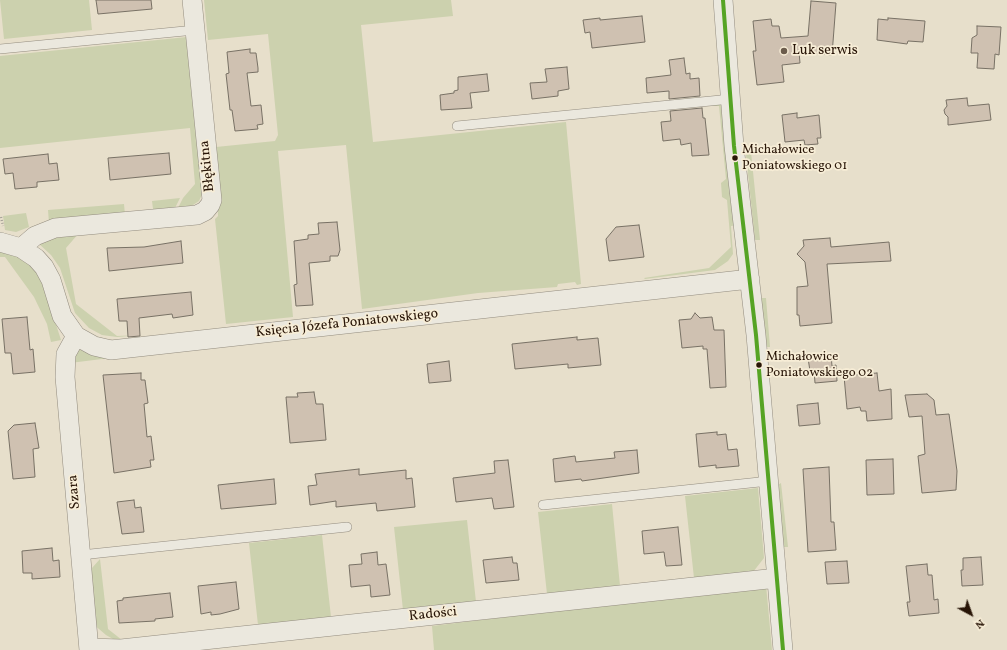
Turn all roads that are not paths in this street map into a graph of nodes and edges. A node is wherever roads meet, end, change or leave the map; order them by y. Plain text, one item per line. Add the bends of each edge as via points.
1 (192, 0) edge
2 (723, 0) edge
3 (195, 30) junction
4 (0, 48) edge
5 (730, 99) junction
6 (457, 126) dead end
7 (0, 242) edge
8 (21, 248) junction
9 (750, 279) junction
10 (76, 336) junction
11 (768, 481) junction
12 (543, 505) dead end
13 (347, 527) dead end
14 (81, 555) junction
15 (777, 578) junction
16 (89, 649) edge
17 (783, 650) edge

1 - 3 street, Błękitna
2 - 5 street
3 - 4 lane
3 - 8 street, Błękitna via 212,200 210,206 197,215 55,228 35,236
5 - 6 lane
5 - 9 street
7 - 8 street, Księcia Józefa Poniatowskiego
8 - 10 street, Księcia Józefa Poniatowskiego via 36,258 44,268 51,280 62,316
9 - 10 street, Księcia Józefa Poniatowskiego via 121,350 100,348
9 - 11 street
10 - 14 street, Szara via 66,351 65,372
11 - 12 lane
11 - 15 street
13 - 14 lane
14 - 16 street, Szara
15 - 16 street, Radości via 121,649
15 - 17 street

